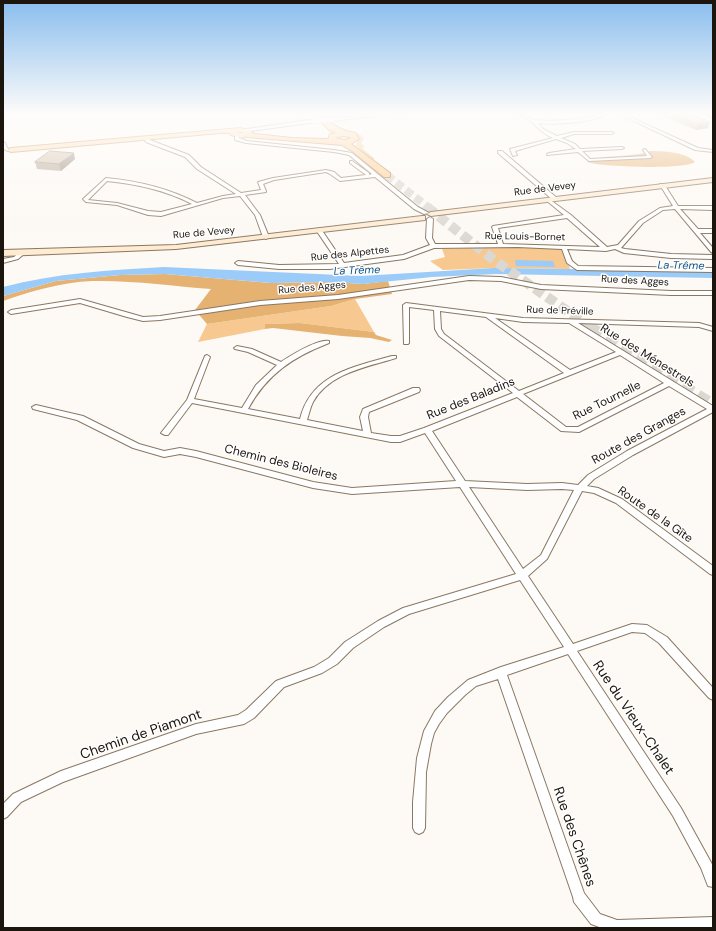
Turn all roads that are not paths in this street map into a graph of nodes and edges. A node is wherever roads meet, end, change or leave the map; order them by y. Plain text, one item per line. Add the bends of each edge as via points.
1 (187, 156) edge
2 (353, 156) edge
3 (364, 156) edge
4 (505, 156) edge
5 (584, 156) edge
6 (643, 156) edge
7 (352, 162) dead end
8 (377, 175) junction
9 (387, 175) tunnel mouth
10 (369, 176) junction
11 (713, 179) edge
12 (662, 185) junction
13 (240, 195) junction
14 (552, 200) junction
15 (196, 204) junction
16 (677, 207) junction
17 (713, 208) edge
18 (425, 215) junction
19 (569, 216) junction
20 (319, 230) junction
21 (713, 231) edge
22 (696, 232) junction
23 (266, 237) junction
24 (501, 244) junction
25 (433, 246) junction
26 (564, 247) junction
27 (616, 248) junction
28 (606, 249) junction
29 (713, 251) edge
30 (3, 253) edge
31 (22, 253) junction
32 (713, 257) edge
33 (3, 261) edge
34 (238, 262) dead end
35 (342, 265) junction
36 (713, 270) edge
37 (713, 293) edge
38 (437, 309) junction
39 (11, 312) dead end
40 (487, 316) junction
41 (570, 322) junction
42 (713, 329) edge
43 (328, 342) dead end
44 (406, 343) dead end
45 (237, 348) dead end
46 (620, 353) junction
47 (394, 356) dead end
48 (207, 357) dead end
49 (282, 364) junction
50 (569, 373) junction
51 (669, 383) junction
52 (416, 390) dead end
53 (517, 394) junction
54 (190, 400) junction
55 (36, 407) dead end
56 (712, 409) edge
57 (244, 410) junction
58 (303, 422) junction
59 (427, 430) junction
60 (165, 433) dead end
61 (367, 434) junction
62 (462, 484) junction
63 (579, 489) junction
64 (713, 571) edge
65 (522, 576) junction
66 (569, 649) junction
67 (501, 672) junction
68 (713, 695) edge
69 (3, 813) edge
70 (419, 828) dead end
71 (713, 881) edge
72 (713, 924) edge

1 - 13 street via 199,168
2 - 8 street
3 - 9 highway
4 - 14 street
5 - 6 street via 587,160
7 - 10 street
8 - 10 street
8 - 18 street
10 - 13 street via 340,180 330,172 307,173 262,181 259,184 264,191
11 - 12 main road, Rue de Vevey
12 - 14 main road, Rue de Vevey
12 - 16 street
13 - 15 street
13 - 23 street via 257,215
14 - 18 main road, Rue de Vevey
14 - 19 street
15 - 15 street via 169,212 148,214 127,205 85,199 106,179 149,185 172,192
16 - 17 street
16 - 22 street
16 - 27 street via 662,209 649,216
18 - 20 main road, Rue de Vevey
18 - 25 street
19 - 24 street via 495,227
19 - 28 street
20 - 23 main road, Rue de Vevey
20 - 35 street
21 - 22 street
22 - 29 street
23 - 31 main road, Rue de Vevey via 176,247
24 - 25 street, Rue Louis-Bornet
24 - 26 street, Rue Louis-Bornet
25 - 35 street, Rue des Alpettes via 404,257
26 - 28 street, Rue Louis-Bornet
26 - 36 street via 569,262 577,268
27 - 28 street, Rue Louis-Bornet
27 - 32 street, Rue Louis-Bornet via 671,256
30 - 31 main road, Rue de Vevey
31 - 33 street via 16,258
34 - 35 street, Rue des Alpettes via 306,268
37 - 39 street, Rue des Agges via 541,287 501,279 469,278 338,297 260,303 160,318 143,319 80,301
38 - 40 street, Rue de Préville
38 - 44 street, Rue de Préville via 406,305
38 - 53 street, Rue Tournelle via 438,329 441,335
40 - 41 street, Rue de Préville
40 - 50 street
41 - 42 street, Rue de Préville via 699,325
41 - 46 street, Rue des Ménestrels
43 - 49 street via 304,351
45 - 49 street via 250,350
46 - 50 street, Rue des Baladins
46 - 51 street, Rue des Ménestrels
47 - 58 street via 328,381 309,401
48 - 54 street
49 - 57 street via 253,392
50 - 53 street, Rue des Baladins
51 - 53 street, Rue Tournelle via 579,430 564,429
51 - 56 street, Rue des Ménestrels
52 - 61 street via 366,411 364,417
53 - 59 street, Rue des Baladins
54 - 57 street
54 - 60 street
55 - 62 street, Chemin des Bioleires via 80,418 136,446 164,454 196,454 313,485 352,491
56 - 63 street, Route des Granges via 606,466
57 - 58 street
58 - 61 street
59 - 61 street via 400,439
59 - 62 street, Rue des Baladins
62 - 63 street, Chemin des Bioleires via 562,486
62 - 65 street, Rue des Baladins
63 - 64 street, Route de la Gîte via 595,490 619,501
63 - 65 street via 544,557
65 - 66 street, Rue du Vieux-Chalet
65 - 69 street, Chemin de Piamont via 406,611 349,645 333,662 280,684 250,714 240,720 196,729 61,777 17,798
66 - 67 street
66 - 68 street via 632,628 647,629 663,640
66 - 71 street, Rue du Vieux-Chalet via 677,812
67 - 70 street via 472,683 452,699 434,721 426,743 421,776
67 - 72 street, Rue des Chênes via 579,897 596,919 617,927

